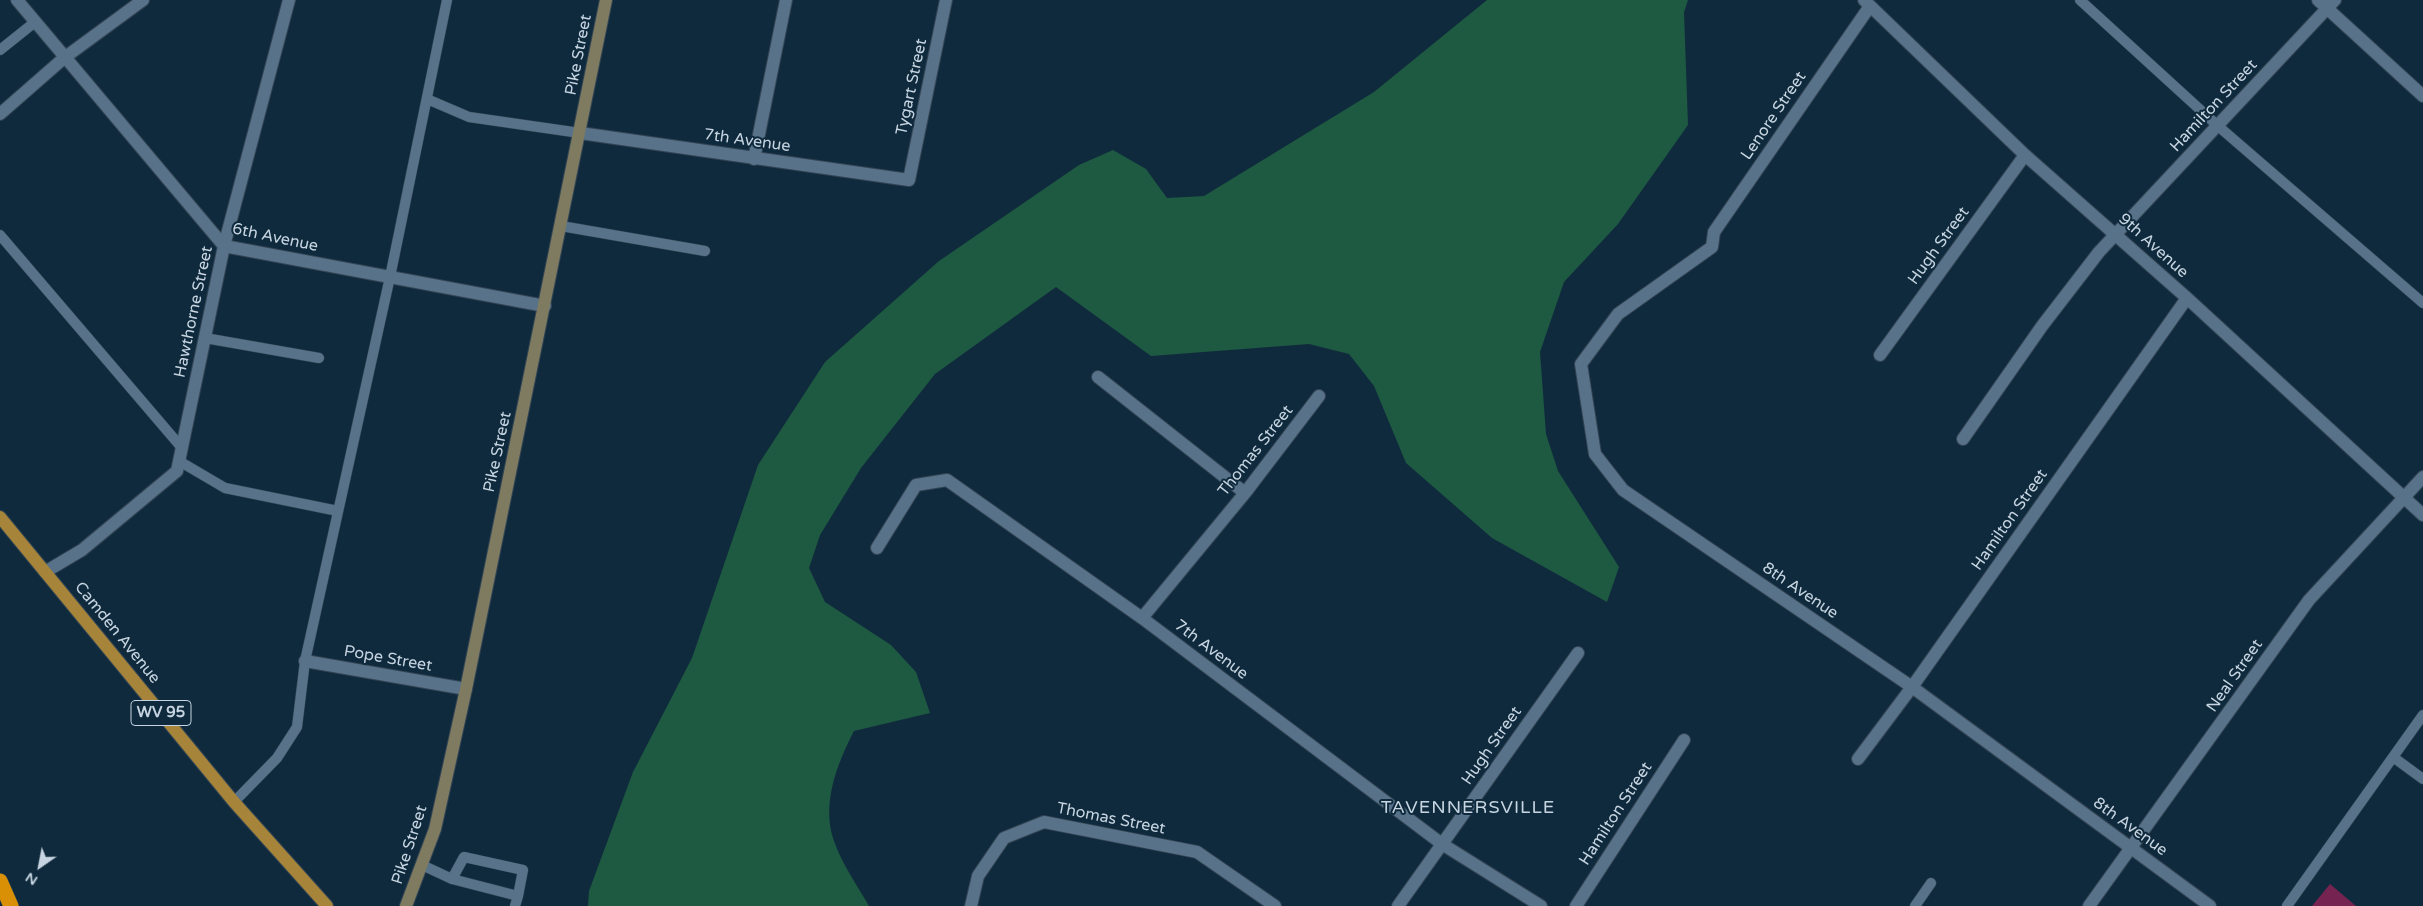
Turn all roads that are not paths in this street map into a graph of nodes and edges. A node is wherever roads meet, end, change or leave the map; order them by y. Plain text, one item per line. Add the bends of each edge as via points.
1 (17, 0) edge
2 (143, 0) edge
3 (289, 0) edge
4 (447, 0) edge
5 (606, 0) edge
6 (786, 0) edge
7 (946, 0) edge
8 (2080, 0) edge
9 (1867, 3) edge
10 (2327, 3) edge
11 (35, 22) junction
12 (0, 50) edge
13 (64, 58) junction
14 (2423, 96) edge
15 (427, 98) junction
16 (0, 114) edge
17 (2218, 126) junction
18 (580, 133) junction
19 (2025, 155) junction
20 (754, 159) junction
21 (909, 180) joint
22 (562, 226) junction
23 (0, 235) edge
24 (2116, 235) junction
25 (224, 246) junction
26 (1712, 248) joint
27 (704, 251) dead end
28 (390, 277) junction
29 (2187, 298) junction
30 (2423, 303) edge
31 (545, 306) junction
32 (205, 338) junction
33 (1880, 355) dead end
34 (319, 358) dead end
35 (1098, 377) dead end
36 (1319, 396) dead end
37 (1963, 439) dead end
38 (181, 454) junction
39 (2423, 477) edge
40 (1245, 493) junction
41 (2404, 497) junction
42 (338, 511) junction
43 (2423, 515) edge
44 (0, 517) edge
45 (877, 548) dead end
46 (45, 572) junction
47 (1142, 618) junction
48 (1578, 653) dead end
49 (305, 660) junction
50 (1912, 687) junction
51 (466, 689) junction
52 (2423, 715) edge
53 (1684, 740) dead end
54 (2393, 757) junction
55 (1858, 759) dead end
56 (2423, 780) edge
57 (234, 802) junction
58 (1442, 844) junction
59 (2132, 848) junction
60 (422, 865) junction
61 (452, 879) junction
62 (0, 882) edge
63 (1931, 883) dead end
64 (517, 901) edge
65 (12, 906) edge
66 (327, 906) edge
67 (406, 906) edge
68 (971, 906) edge
69 (1275, 906) edge
70 (1398, 906) edge
71 (1541, 906) edge
72 (1576, 906) edge
73 (1914, 906) edge
74 (2089, 906) edge
75 (2210, 906) edge
76 (2287, 906) edge

1 - 11 street, 6th Avenue
2 - 13 street
3 - 25 street, Hawthorne Street
4 - 15 lane
5 - 18 main road, Pike Street
6 - 20 street
7 - 21 street, Tygart Street
8 - 17 lane
9 - 19 street, 9th Avenue
9 - 26 street, Lenore Street via 1714,232
10 - 14 street
10 - 17 street, Hamilton Street
11 - 12 lane
11 - 13 street, 6th Avenue
13 - 16 street
13 - 25 street, 6th Avenue
15 - 18 lane via 469,117
15 - 28 lane
17 - 24 street, Hamilton Street
17 - 30 lane
18 - 20 street, 7th Avenue
18 - 22 main road, Pike Street
19 - 24 street, 9th Avenue
19 - 33 street, Hugh Street
20 - 21 street, 7th Avenue
22 - 27 lane
22 - 31 main road, Pike Street
23 - 38 lane
24 - 29 street, 9th Avenue
24 - 37 street, Hamilton Street via 2042,326
25 - 28 street, 6th Avenue
25 - 32 street, Hawthorne Street
26 - 50 street, 8th Avenue via 1618,314 1581,364 1595,454 1623,490
28 - 31 street, 6th Avenue
28 - 42 lane
29 - 41 street, 9th Avenue
29 - 50 street, Hamilton Street
31 - 51 main road, Pike Street
32 - 34 lane
32 - 38 street, Hawthorne Street
35 - 40 street
36 - 40 street, Thomas Street
38 - 42 lane via 225,488
38 - 46 street, Hawthorne Street via 177,471 82,550
39 - 41 street, Neal Street
40 - 47 street, Thomas Street
41 - 43 street, 9th Avenue
41 - 59 street, Neal Street via 2309,600
42 - 49 lane
44 - 46 main road, Camden Avenue / WV 95
45 - 47 street, 7th Avenue via 916,485 947,480
46 - 57 main road, Camden Avenue / WV 95
47 - 58 street, 7th Avenue
48 - 58 street, Hugh Street
49 - 51 street, Pope Street
49 - 57 lane via 297,727 277,758
50 - 55 street, Hamilton Street
50 - 59 street, 8th Avenue
51 - 60 main road, Pike Street via 435,829
52 - 54 lane
53 - 72 street, Hamilton Street
54 - 56 lane
54 - 76 lane
57 - 66 main road, Camden Avenue / WV 95
58 - 70 street, Hugh Street
58 - 71 street, 7th Avenue
59 - 74 street, Neal Street
59 - 75 street, 8th Avenue
60 - 61 lane
60 - 67 main road, Pike Street
61 - 64 lane
61 - 64 lane via 464,856 523,870
62 - 65 highway
63 - 73 lane
68 - 69 street, Thomas Street via 978,876 1004,838 1044,822 1197,852

